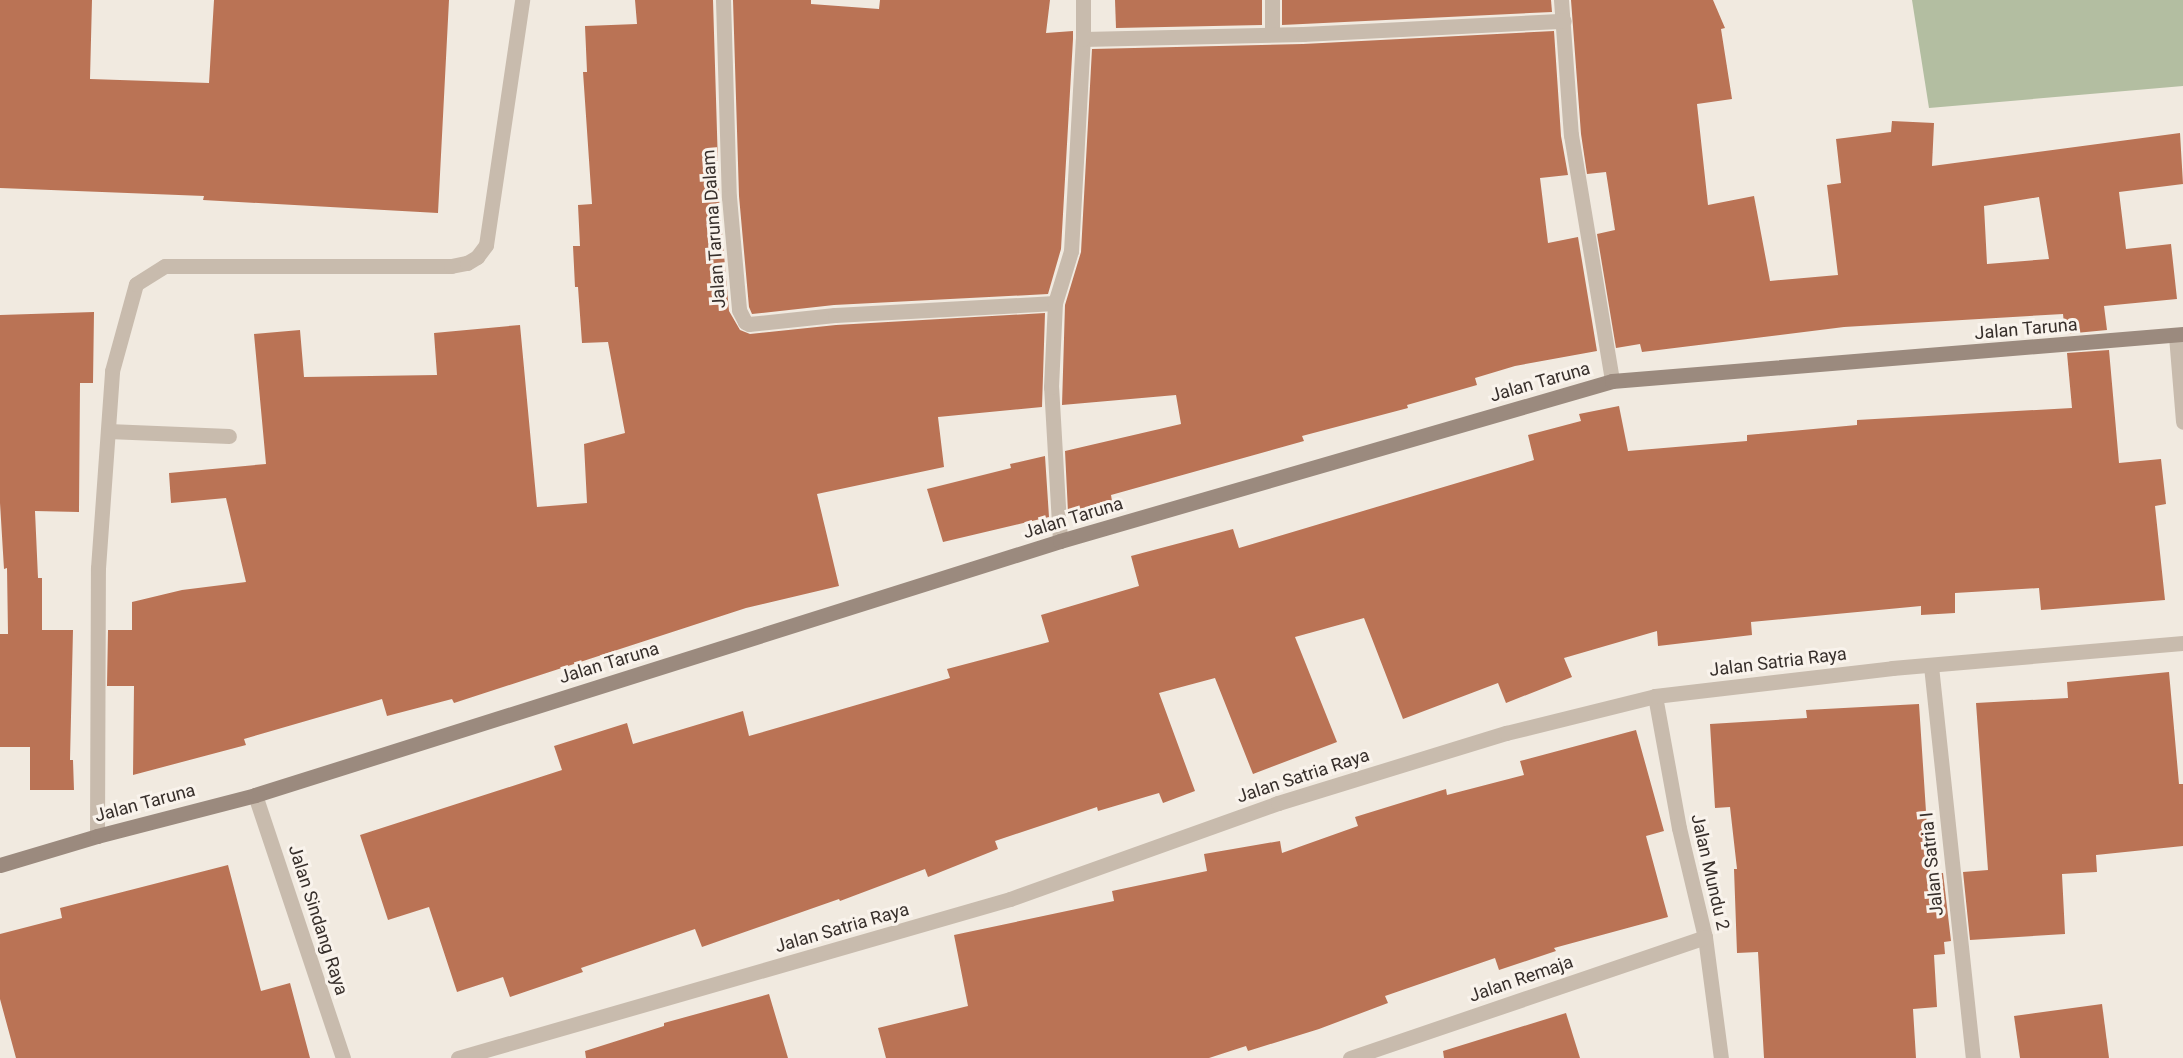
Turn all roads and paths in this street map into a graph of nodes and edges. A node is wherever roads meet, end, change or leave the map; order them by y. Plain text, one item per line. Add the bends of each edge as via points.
1 (522, 0) edge
2 (723, 0) edge
3 (1083, 0) edge
4 (1272, 0) edge
5 (1560, 0) edge
6 (1564, 21) junction
7 (1272, 33) junction
8 (1083, 39) junction
9 (1055, 303) junction
10 (2180, 335) edge
11 (1612, 381) junction
12 (2183, 422) edge
13 (108, 431) junction
14 (229, 436) dead end
15 (1060, 542) junction
16 (2183, 644) edge
17 (1931, 666) junction
18 (1655, 696) junction
19 (255, 795) junction
20 (97, 836) junction
21 (0, 865) edge
22 (1705, 937) junction
23 (343, 1058) edge
24 (458, 1058) edge
25 (1350, 1058) edge
26 (1721, 1058) edge
27 (1973, 1058) edge

1 - 13 street via 486,245 477,257 451,266 165,266 136,284 112,371
2 - 9 street, Jalan Taruna Dalam via 729,197 739,310 745,322
3 - 8 street
4 - 7 street
5 - 6 street
6 - 7 street
6 - 11 street via 1571,135
7 - 8 street
8 - 9 street via 1071,251
9 - 15 street via 1051,387
10 - 11 street, Jalan Taruna
10 - 12 street
11 - 15 street, Jalan Taruna
13 - 14 street
13 - 20 street via 98,568
15 - 19 street, Jalan Taruna
16 - 17 street, Jalan Satria Raya
17 - 18 street, Jalan Satria Raya
17 - 27 street, Jalan Satria I
18 - 22 street, Jalan Mundu 2
18 - 24 street, Jalan Satria Raya via 1506,733 1290,800 1010,899
19 - 20 street, Jalan Taruna
19 - 23 street, Jalan Sindang Raya
20 - 21 street, Jalan Taruna
22 - 25 street, Jalan Remaja
22 - 26 street, Jalan Mundu 2

